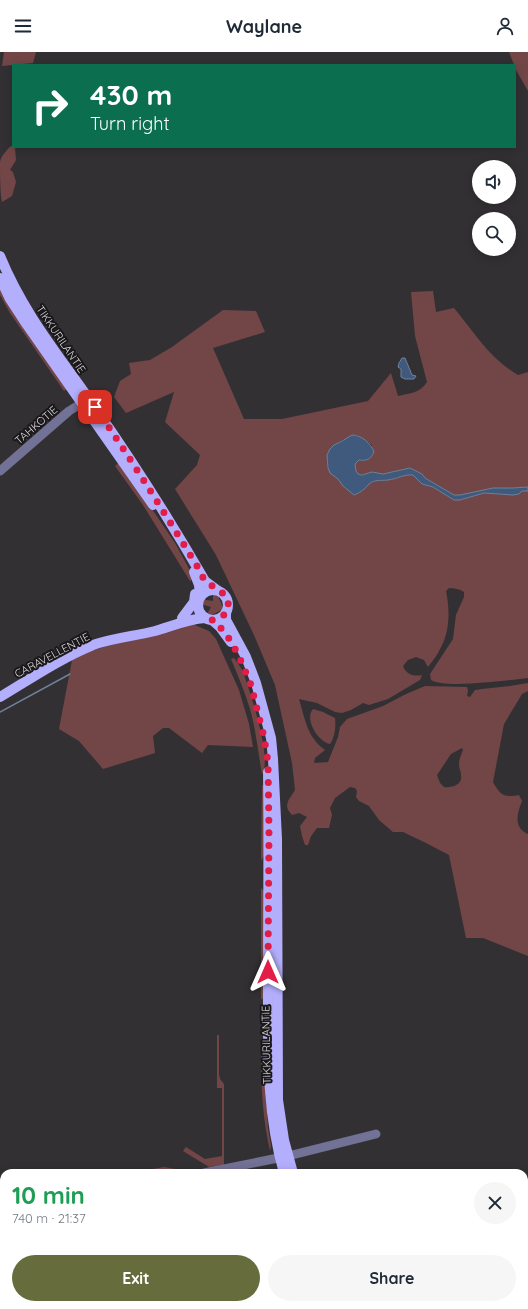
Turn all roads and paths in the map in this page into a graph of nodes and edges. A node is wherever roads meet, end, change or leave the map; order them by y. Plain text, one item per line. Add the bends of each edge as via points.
1 (0, 256) edge
2 (0, 278) edge
3 (85, 401) junction
4 (0, 471) edge
5 (196, 576) junction
6 (217, 590) junction
7 (199, 600) junction
8 (226, 612) junction
9 (182, 618) junction
10 (209, 619) junction
11 (163, 629) junction
12 (0, 697) edge
13 (376, 1134) dead end
14 (284, 1157) junction
15 (224, 1169) edge
16 (284, 1169) edge
17 (291, 1169) edge

1 - 3 main road, TIKKURILANTIE via 34,323
2 - 3 main road, TIKKURILANTIE via 27,326
3 - 4 street, TAHKOTIE via 69,411
3 - 5 main road, TIKKURILANTIE via 170,530
3 - 6 main road, TIKKURILANTIE via 147,484 205,581
5 - 7 main road, TIKKURILANTIE
5 - 9 main road via 194,602
6 - 7 main road via 208,590
6 - 8 main road via 226,598
7 - 9 main road, CARAVELLENTIE via 194,611
7 - 10 main road via 201,613
8 - 10 main road via 220,618
8 - 14 main road, TIKKURILANTIE via 226,620 246,657 258,689 271,738 278,877 278,1076
9 - 11 main road, CARAVELLENTIE
10 - 11 main road, CARAVELLENTIE via 193,619
10 - 14 main road, TIKKURILANTIE via 220,627 230,640 251,685 268,762 268,1075 271,1114
11 - 12 main road, CARAVELLENTIE via 94,645
13 - 14 street
14 - 15 street
14 - 16 main road, TIKKURILANTIE
14 - 17 main road, TIKKURILANTIE

